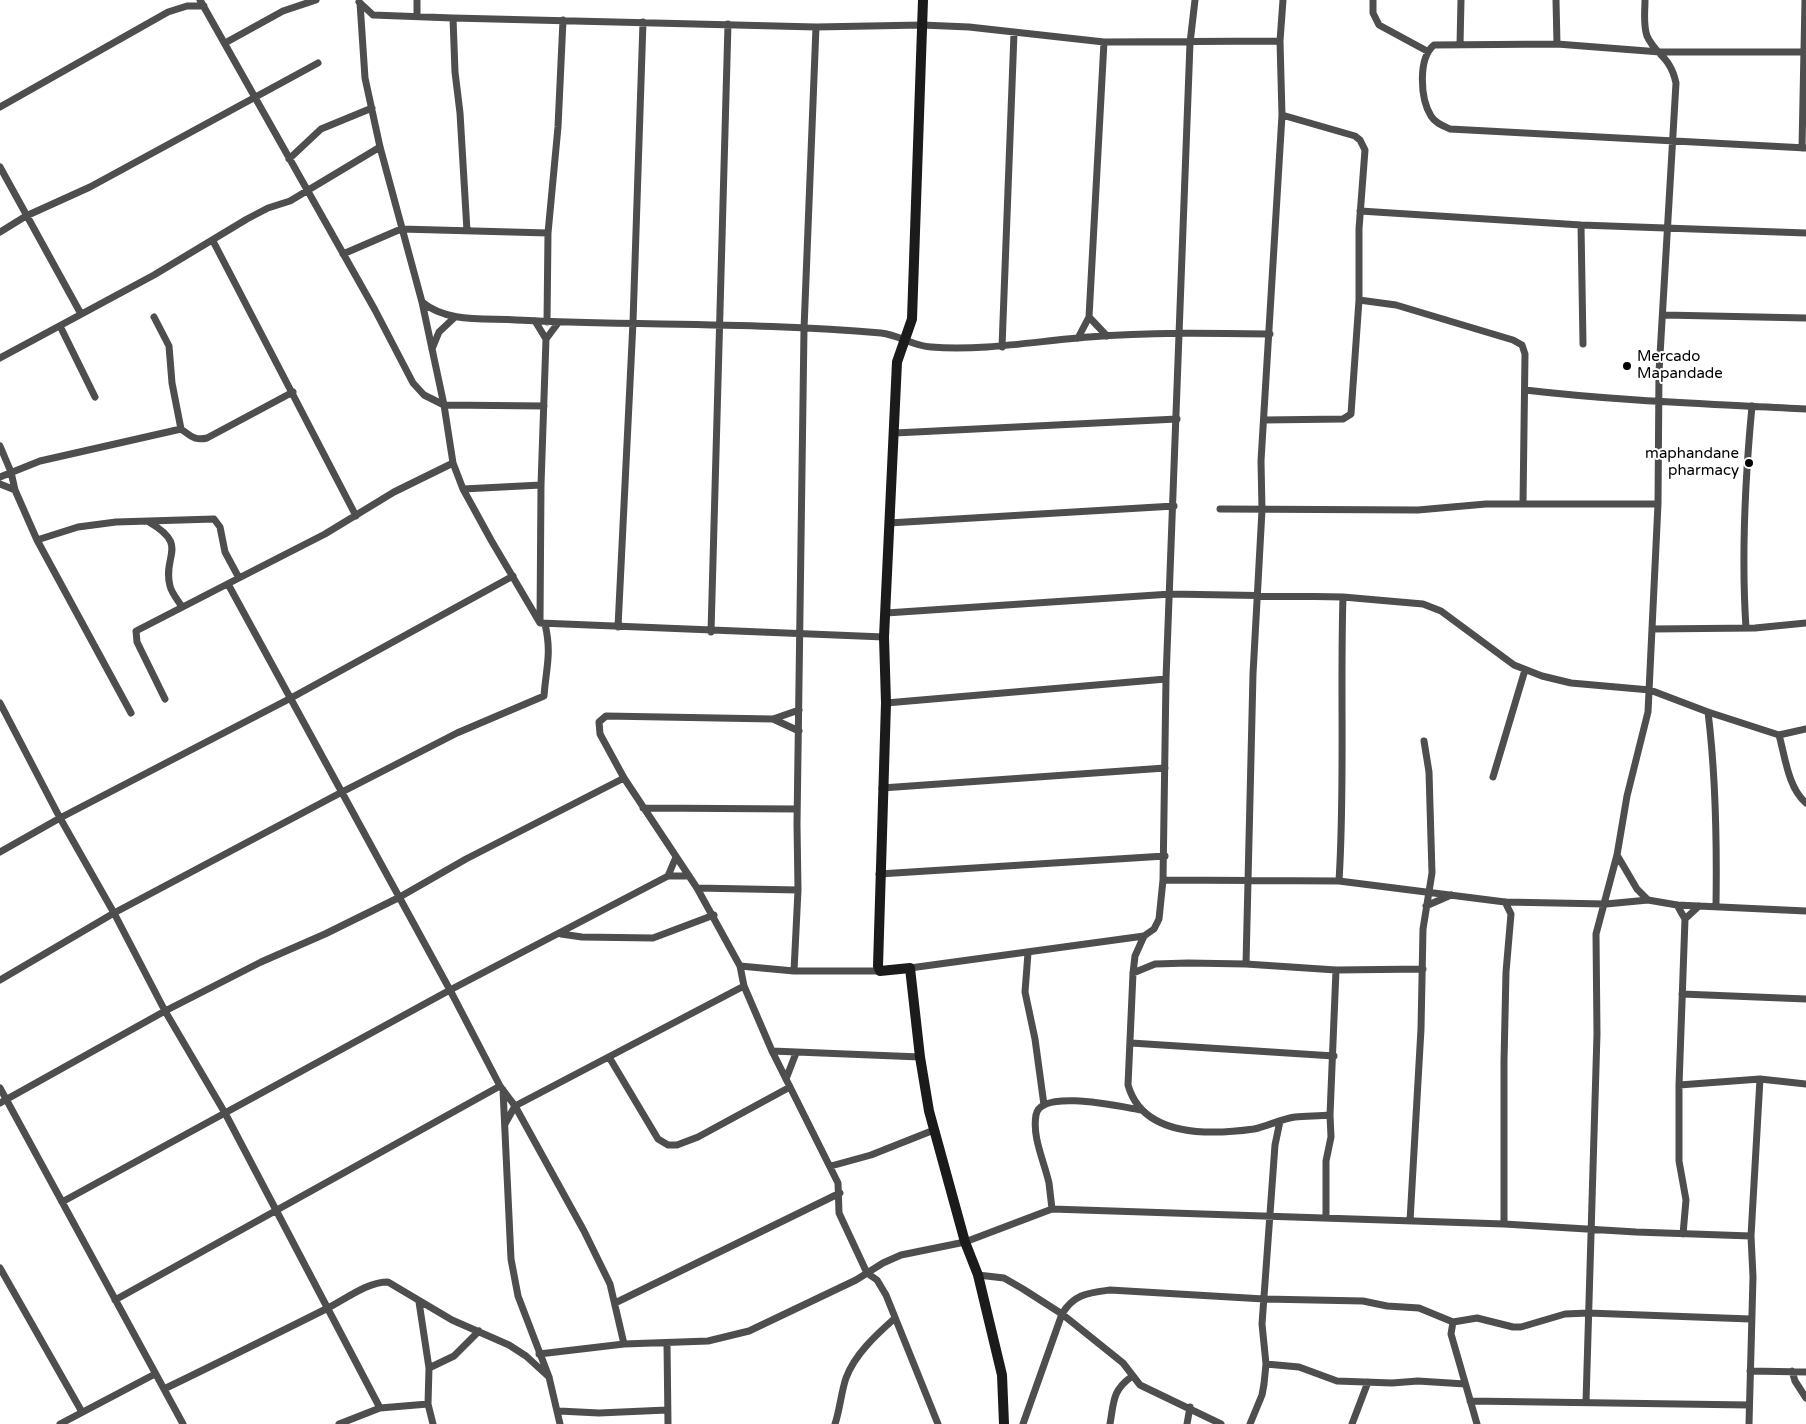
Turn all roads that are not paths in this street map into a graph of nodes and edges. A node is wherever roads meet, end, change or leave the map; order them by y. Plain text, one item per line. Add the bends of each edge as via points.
1 (316, 0) edge
2 (417, 0) edge
3 (922, 0) edge
4 (1195, 0) edge
5 (1283, 0) edge
6 (1373, 0) edge
7 (1461, 0) edge
8 (1556, 0) edge
9 (1645, 0) edge
10 (1805, 0) edge
11 (359, 1) edge
12 (188, 3) edge
13 (202, 3) edge
14 (373, 15) junction
15 (417, 16) junction
16 (453, 18) junction
17 (563, 20) junction
18 (642, 22) junction
19 (728, 24) junction
20 (922, 25) junction
21 (362, 26) junction
22 (816, 26) junction
23 (1014, 33) junction
24 (1280, 41) junction
25 (1104, 42) junction
26 (226, 43) junction
27 (1190, 43) junction
28 (1557, 44) junction
29 (1460, 45) junction
30 (1427, 51) junction
31 (1660, 52) junction
32 (1803, 52) junction
33 (318, 63) dead end
34 (1804, 65) edge
35 (254, 98) junction
36 (0, 107) edge
37 (372, 108) junction
38 (1282, 115) junction
39 (1674, 140) junction
40 (380, 147) junction
41 (1804, 148) edge
42 (289, 159) junction
43 (0, 166) edge
44 (307, 191) junction
45 (1360, 211) junction
46 (26, 216) junction
47 (1580, 225) junction
48 (401, 228) junction
49 (1667, 228) junction
50 (0, 232) edge
51 (467, 232) junction
52 (548, 232) junction
53 (1806, 233) edge
54 (213, 241) junction
55 (343, 254) junction
56 (1359, 300) junction
57 (422, 302) junction
58 (81, 314) junction
59 (1664, 315) junction
60 (154, 317) dead end
61 (455, 317) junction
62 (1089, 317) junction
63 (1806, 318) edge
64 (535, 321) junction
65 (547, 322) junction
66 (633, 322) junction
67 (558, 323) junction
68 (719, 325) junction
69 (60, 326) junction
70 (804, 329) junction
71 (1179, 332) junction
72 (1270, 334) junction
73 (1107, 336) junction
74 (1078, 338) junction
75 (546, 339) junction
76 (904, 340) junction
77 (1583, 344) dead end
78 (1002, 347) junction
79 (432, 349) junction
80 (0, 358) edge
81 (1525, 390) junction
82 (293, 392) junction
83 (95, 397) dead end
84 (1658, 400) junction
85 (444, 405) junction
86 (544, 406) junction
87 (1752, 406) junction
88 (1806, 409) edge
89 (1177, 419) junction
90 (1264, 420) junction
91 (181, 429) junction
92 (895, 433) junction
93 (0, 446) edge
94 (453, 463) junction
95 (11, 472) junction
96 (0, 477) edge
97 (0, 484) edge
98 (541, 485) junction
99 (463, 488) junction
100 (15, 490) junction
101 (1523, 504) junction
102 (1658, 504) junction
103 (1174, 506) junction
104 (1220, 509) dead end
105 (1262, 510) junction
106 (356, 516) junction
107 (149, 522) junction
108 (889, 523) junction
109 (37, 540) junction
110 (513, 576) junction
111 (239, 578) junction
112 (228, 584) junction
113 (1171, 594) junction
114 (1258, 597) junction
115 (1343, 597) junction
116 (182, 607) junction
117 (886, 613) junction
118 (543, 623) junction
119 (1806, 623) edge
120 (618, 627) junction
121 (1746, 628) junction
122 (1652, 629) junction
123 (711, 632) junction
124 (799, 632) junction
125 (884, 637) junction
126 (1525, 670) junction
127 (1166, 679) junction
128 (1650, 690) junction
129 (291, 698) junction
130 (165, 699) dead end
131 (0, 703) edge
132 (886, 703) junction
133 (800, 710) junction
134 (1708, 712) junction
135 (131, 713) dead end
136 (773, 719) junction
137 (1806, 729) edge
138 (799, 731) junction
139 (1779, 735) junction
140 (1424, 741) dead end
141 (1165, 768) junction
142 (1493, 777) dead end
143 (624, 778) junction
144 (882, 788) junction
145 (342, 792) junction
146 (1806, 803) edge
147 (644, 808) junction
148 (797, 810) junction
149 (60, 818) junction
150 (0, 852) edge
151 (1165, 856) junction
152 (1617, 856) junction
153 (676, 857) junction
154 (880, 874) junction
155 (668, 876) junction
156 (689, 876) junction
157 (1246, 879) junction
158 (1164, 880) junction
159 (1339, 881) junction
160 (697, 888) junction
161 (798, 890) junction
162 (1429, 891) junction
163 (1452, 894) junction
164 (398, 898) junction
165 (1648, 900) junction
166 (1520, 901) junction
167 (1505, 902) junction
168 (1606, 904) junction
169 (1677, 905) junction
170 (1426, 906) junction
171 (1699, 906) junction
172 (1716, 906) junction
173 (1806, 911) edge
174 (114, 913) junction
175 (1511, 914) junction
176 (714, 915) junction
177 (1685, 919) junction
178 (561, 934) junction
179 (1144, 936) junction
180 (1028, 953) junction
181 (1246, 964) junction
182 (740, 966) junction
183 (910, 968) junction
184 (1423, 969) junction
185 (1336, 970) junction
186 (794, 971) junction
187 (880, 971) junction
188 (1133, 973) junction
189 (0, 980) edge
190 (744, 986) junction
191 (450, 990) junction
192 (1682, 994) junction
193 (1806, 999) edge
194 (165, 1012) junction
195 (1131, 1042) junction
196 (772, 1051) junction
197 (796, 1053) junction
198 (1334, 1056) junction
199 (609, 1057) junction
200 (920, 1057) junction
201 (786, 1079) junction
202 (1760, 1079) junction
203 (1806, 1084) edge
204 (1679, 1085) junction
205 (790, 1087) junction
206 (0, 1088) edge
207 (501, 1088) junction
208 (3, 1101) edge
209 (1044, 1105) junction
210 (515, 1106) junction
211 (1141, 1110) junction
212 (226, 1113) junction
213 (1330, 1115) junction
214 (1280, 1121) junction
215 (505, 1125) junction
216 (934, 1130) junction
217 (831, 1166) junction
218 (840, 1193) junction
219 (62, 1202) junction
220 (1052, 1209) junction
221 (276, 1210) junction
222 (1270, 1217) junction
223 (1326, 1218) junction
224 (1410, 1221) junction
225 (1504, 1224) junction
226 (1590, 1229) junction
227 (1683, 1234) junction
228 (1750, 1236) junction
229 (965, 1242) junction
230 (0, 1268) edge
231 (867, 1273) junction
232 (978, 1276) junction
233 (1264, 1299) junction
234 (115, 1300) junction
235 (419, 1302) junction
236 (615, 1302) junction
237 (328, 1308) junction
238 (1588, 1313) junction
239 (1062, 1314) junction
240 (895, 1318) junction
241 (1750, 1320) junction
242 (1452, 1322) junction
243 (478, 1331) junction
244 (668, 1343) junction
245 (624, 1344) junction
246 (538, 1352) junction
247 (526, 1356) junction
248 (1266, 1364) junction
249 (429, 1368) junction
250 (1750, 1371) junction
251 (1792, 1371) junction
252 (1806, 1372) edge
253 (155, 1374) junction
254 (549, 1377) junction
255 (1131, 1377) junction
256 (1368, 1382) junction
257 (1466, 1384) junction
258 (164, 1389) junction
259 (1806, 1398) edge
260 (1470, 1401) junction
261 (1586, 1402) junction
262 (428, 1404) junction
263 (1749, 1404) junction
264 (380, 1408) junction
265 (1190, 1408) junction
266 (667, 1410) junction
267 (559, 1411) junction
268 (82, 1412) junction
269 (60, 1424) edge
270 (183, 1424) edge
271 (339, 1424) edge
272 (433, 1424) edge
273 (560, 1424) edge
274 (668, 1424) edge
275 (835, 1424) edge
276 (938, 1424) edge
277 (1004, 1424) edge
278 (1023, 1424) edge
279 (1110, 1424) edge
280 (1187, 1424) edge
281 (1221, 1424) edge
282 (1250, 1424) edge
283 (1352, 1424) edge
284 (1477, 1424) edge
285 (1749, 1424) edge

1 - 26 street via 283,11
2 - 15 street
3 - 20 street
4 - 27 street
5 - 24 street
6 - 30 street via 1373,13 1378,25
7 - 29 street
8 - 28 street
9 - 31 street via 1647,35
10 - 32 street
11 - 14 street
11 - 21 street
12 - 13 street
12 - 36 street
13 - 26 street
14 - 15 street
14 - 21 street
15 - 16 street
16 - 17 street
16 - 51 street
17 - 18 street
17 - 52 street via 558,127
18 - 19 street
18 - 66 street
19 - 22 street
19 - 68 street
20 - 22 street
20 - 23 street
20 - 76 street via 912,319
21 - 37 street
22 - 70 street
23 - 25 street
23 - 78 street
24 - 27 street
24 - 38 street
25 - 27 street
25 - 62 street
26 - 35 street
27 - 71 street
28 - 29 street
28 - 31 street
29 - 30 street via 1434,45
30 - 39 street via 1423,64 1425,100 1431,116 1443,126 1460,130
31 - 32 street
31 - 39 street via 1673,70 1676,83
32 - 34 street
33 - 35 street
34 - 41 street
35 - 42 street
35 - 46 street via 90,187
37 - 40 street
37 - 42 street via 321,129
38 - 45 street via 1345,132 1360,140 1364,150
38 - 72 street
39 - 41 street
39 - 49 street
40 - 44 street
40 - 48 street
42 - 44 street
43 - 46 street
44 - 54 street via 247,219
44 - 55 street
45 - 47 street
45 - 56 street
46 - 50 street
46 - 58 street
47 - 49 street
47 - 77 street
48 - 51 street
48 - 55 street
48 - 57 street
49 - 53 street
49 - 59 street
51 - 52 street
52 - 65 street
54 - 58 street
54 - 82 street
55 - 85 street via 413,383 424,395
56 - 81 street via 1396,305 1518,342 1526,354
56 - 90 street via 1351,414 1343,419
57 - 61 street via 431,309
57 - 79 street
58 - 69 street
59 - 63 street
59 - 84 street
60 - 91 street via 169,346
61 - 64 street
61 - 79 street via 439,332
62 - 73 street
62 - 74 street
64 - 65 street
64 - 75 street
65 - 67 street
66 - 67 street
66 - 68 street
66 - 120 street
67 - 75 street
68 - 70 street
68 - 123 street
69 - 80 street
69 - 83 street
70 - 76 street via 882,333
70 - 124 street
71 - 72 street
71 - 73 street
71 - 89 street
72 - 90 street
73 - 74 street
74 - 78 street
75 - 86 street
76 - 78 street via 930,347
76 - 92 street via 896,362
79 - 85 street
81 - 84 street
81 - 101 street
82 - 91 street via 207,438 198,440
82 - 106 street
84 - 87 street
84 - 102 street
85 - 86 street
85 - 94 street
86 - 98 street
87 - 88 street
87 - 121 street via 1743,518
89 - 92 street
89 - 103 street
90 - 105 street
91 - 95 street via 40,461
92 - 108 street
93 - 95 street
94 - 99 street
94 - 106 street via 394,492
95 - 96 street
95 - 100 street
97 - 100 street
98 - 99 street
98 - 118 street
99 - 110 street
100 - 109 street
101 - 102 street
101 - 105 street via 1476,504 1418,510
102 - 122 street
103 - 108 street
103 - 113 street
104 - 105 street
105 - 114 street
106 - 111 street
107 - 109 street via 96,524
107 - 111 street via 214,518 220,527 225,552
107 - 116 street via 169,536 172,558 170,587
108 - 117 street
109 - 135 street
110 - 118 street
110 - 129 street
111 - 112 street
112 - 116 street
112 - 129 street
113 - 114 street
113 - 117 street
113 - 127 street
114 - 115 street
114 - 157 street
115 - 126 street via 1424,604 1441,611
115 - 159 street
116 - 130 street via 136,631 137,642
117 - 125 street
118 - 120 street
118 - 145 street via 549,643 544,696 457,733
119 - 121 street
120 - 123 street
121 - 122 street
122 - 128 street
123 - 124 street
124 - 125 street
124 - 133 street
125 - 132 street
126 - 128 street via 1571,683
126 - 142 street
127 - 132 street
127 - 141 street
128 - 134 street
128 - 152 street
129 - 145 street
129 - 149 street
131 - 149 street
132 - 144 street
133 - 136 street
133 - 138 street
134 - 139 street
134 - 172 street via 1715,765
136 - 138 street
136 - 143 street via 606,716 599,722 600,734
137 - 139 street
138 - 148 street
139 - 146 street via 1788,769 1798,794
140 - 162 street via 1430,788 1432,873
141 - 144 street
141 - 151 street
143 - 147 street
143 - 164 street via 466,859
144 - 154 street
145 - 164 street
145 - 174 street
147 - 148 street
147 - 153 street
148 - 161 street
149 - 150 street
149 - 174 street
151 - 154 street
151 - 158 street
152 - 165 street via 1637,889
152 - 168 street
153 - 155 street
153 - 156 street
154 - 187 street
155 - 156 street
155 - 178 street
156 - 160 street
157 - 158 street
157 - 159 street
157 - 181 street
158 - 179 street via 1159,919 1154,929
159 - 162 street
160 - 161 street
160 - 176 street
161 - 186 street
162 - 163 street
162 - 170 street
163 - 167 street
163 - 170 street
164 - 191 street
164 - 194 street via 261,962
165 - 168 street
165 - 169 street
166 - 167 street
166 - 168 street
166 - 175 street
167 - 175 street
168 - 226 street via 1596,934 1597,1034
169 - 171 street
169 - 177 street
170 - 184 street
171 - 172 street
171 - 177 street
172 - 173 street
174 - 189 street
174 - 194 street
175 - 225 street via 1506,972
176 - 178 street via 653,938
176 - 182 street
177 - 192 street
178 - 191 street
179 - 180 street
179 - 188 street via 1135,956
180 - 183 street
180 - 209 street via 1025,992
181 - 185 street
181 - 188 street via 1161,964
182 - 186 street
182 - 190 street
183 - 187 street
183 - 200 street
184 - 185 street
184 - 224 street
185 - 198 street
186 - 187 street
188 - 195 street
190 - 196 street
190 - 199 street
191 - 207 street
191 - 212 street
192 - 193 street
192 - 204 street
194 - 208 street
194 - 212 street
195 - 198 street
195 - 211 street via 1128,1086
196 - 197 street
196 - 201 street
197 - 200 street
197 - 201 street
198 - 213 street
199 - 205 street via 658,1139 668,1145 698,1137
199 - 210 street
200 - 216 street
201 - 205 street
202 - 203 street
202 - 204 street
202 - 228 street
204 - 227 street via 1679,1162 1686,1200
205 - 217 street
206 - 208 street
207 - 210 street
207 - 215 street
207 - 221 street
208 - 219 street
209 - 211 street via 1055,1101 1081,1101
209 - 220 street via 1035,1116
210 - 215 street
210 - 236 street via 584,1231 610,1284
211 - 214 street via 1178,1130 1233,1131
212 - 219 street
212 - 221 street
213 - 214 street
213 - 223 street
214 - 222 street
215 - 246 street via 511,1259 518,1296
216 - 217 street via 871,1155
216 - 229 street
217 - 218 street
218 - 231 street via 839,1213
218 - 236 street
219 - 234 street
220 - 222 street
220 - 229 street
221 - 234 street
221 - 237 street
222 - 223 street
222 - 233 street
223 - 224 street
224 - 225 street
225 - 226 street
226 - 227 street
226 - 238 street
227 - 228 street
228 - 241 street via 1753,1277
229 - 231 street via 901,1255
229 - 232 street
230 - 268 street
231 - 240 street via 882,1288
231 - 244 street via 749,1330 708,1341
232 - 239 street via 1004,1278
232 - 277 street via 1002,1375
233 - 239 street via 1110,1290 1084,1293 1068,1303
233 - 242 street via 1363,1301 1419,1308
233 - 248 street via 1262,1324
234 - 253 street
235 - 237 street via 388,1282 382,1282 370,1285
235 - 243 street
235 - 249 street
236 - 245 street
237 - 258 street
237 - 264 street
238 - 241 street
238 - 242 street via 1565,1314 1521,1327 1477,1318
238 - 261 street
239 - 255 street via 1123,1363
239 - 278 street
240 - 275 street via 852,1364
240 - 276 street
241 - 250 street
242 - 257 street via 1451,1334
243 - 247 street via 509,1344
243 - 249 street via 454,1356
244 - 245 street
244 - 266 street
245 - 246 street
246 - 247 street
246 - 254 street
247 - 254 street
248 - 256 street via 1300,1367 1337,1381
248 - 282 street via 1262,1395
249 - 262 street
250 - 251 street
250 - 263 street
251 - 252 street
251 - 259 street
253 - 258 street
253 - 268 street
254 - 267 street
255 - 265 street via 1157,1395
255 - 279 street via 1119,1386 1115,1394
256 - 257 street
256 - 283 street
257 - 260 street
258 - 270 street
260 - 261 street
260 - 284 street
261 - 263 street
262 - 264 street
262 - 272 street
263 - 285 street
264 - 271 street
265 - 280 street
265 - 281 street
266 - 267 street
266 - 274 street
267 - 273 street
268 - 269 street

